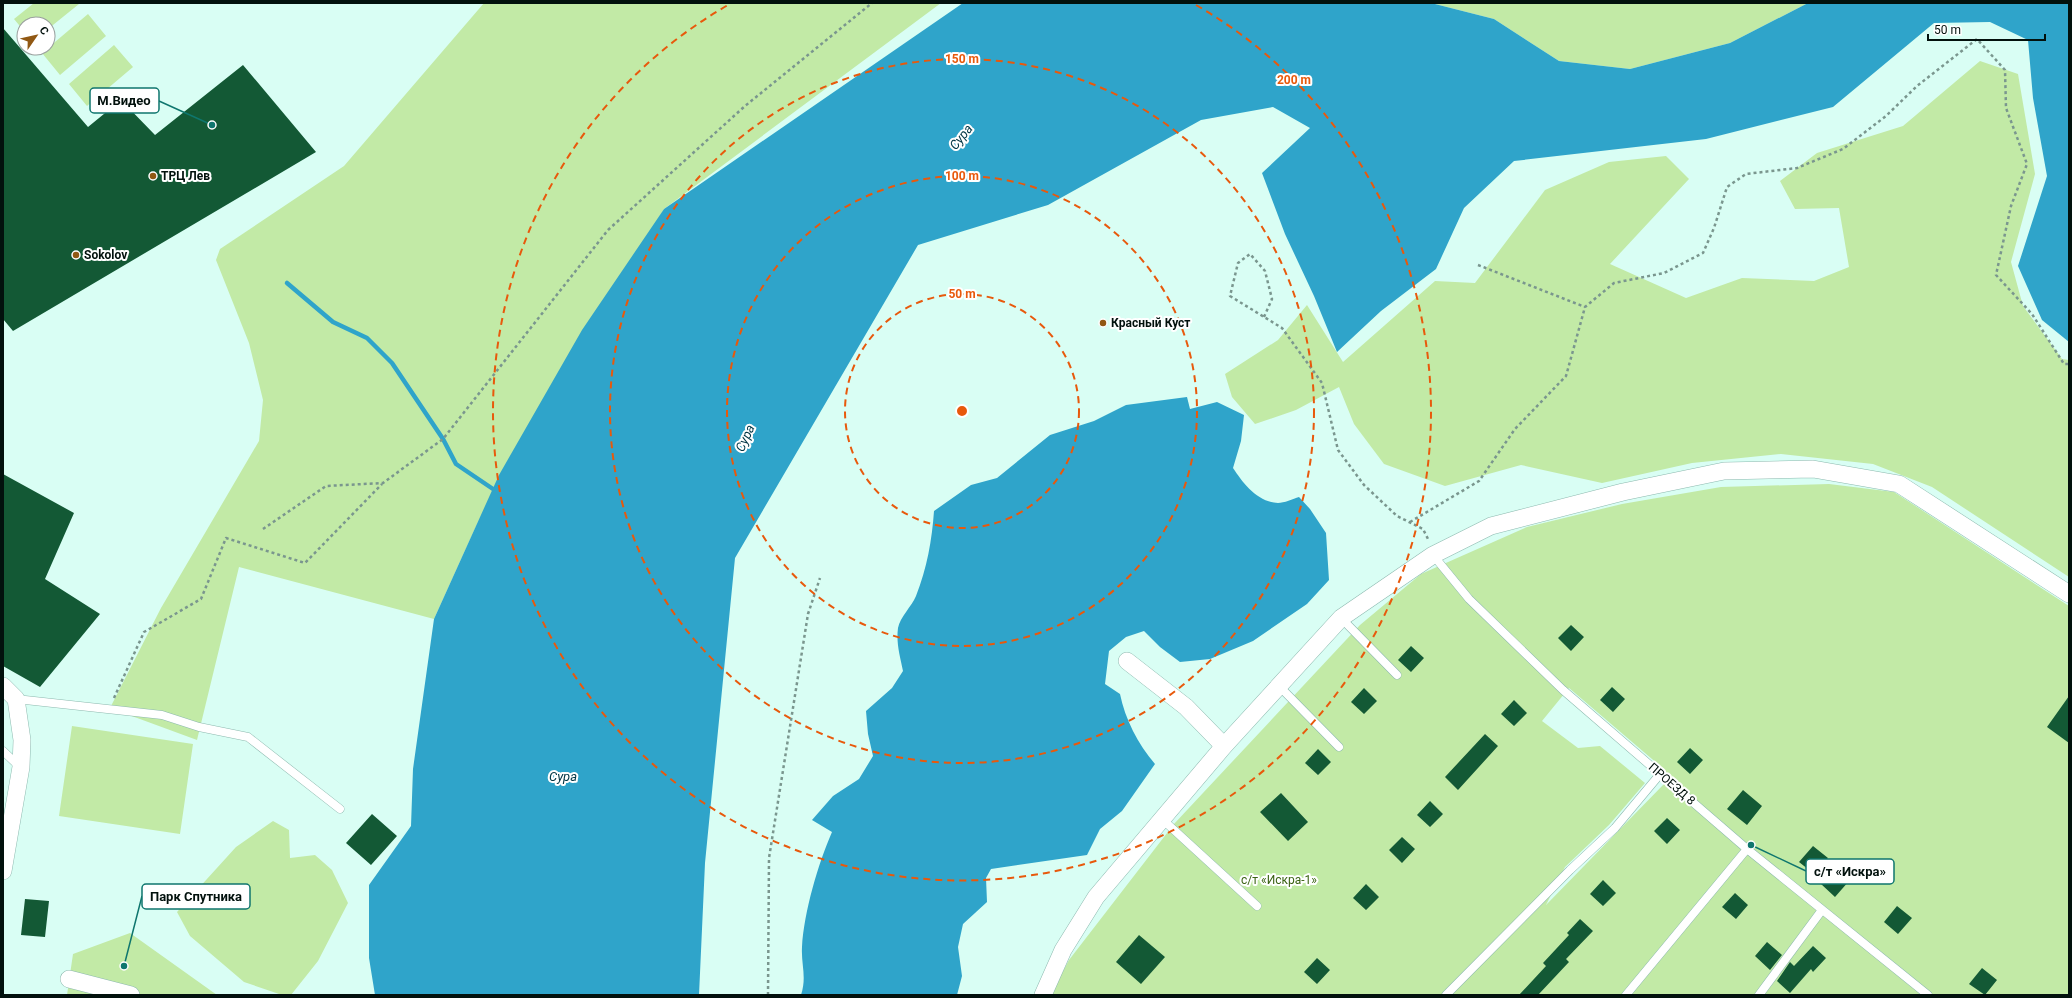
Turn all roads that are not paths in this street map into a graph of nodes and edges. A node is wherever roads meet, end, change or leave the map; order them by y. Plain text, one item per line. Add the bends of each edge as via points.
1 (1433, 554) junction
2 (2069, 594) edge
3 (1341, 618) junction
4 (1127, 661) dead end
5 (1397, 675) dead end
6 (3, 686) edge
7 (1279, 686) junction
8 (16, 699) junction
9 (1224, 746) junction
10 (1339, 747) dead end
11 (3, 751) edge
12 (21, 767) junction
13 (1661, 773) junction
14 (340, 809) dead end
15 (1162, 819) junction
16 (1747, 849) junction
17 (3, 870) edge
18 (1257, 906) dead end
19 (1822, 910) junction
20 (69, 979) dead end
21 (131, 995) edge
22 (1043, 995) edge
23 (1446, 995) edge
24 (1626, 995) edge
25 (1760, 995) edge
26 (1928, 995) edge

1 - 2 street via 1491,526 1623,492 1724,471 1813,469 1898,484
1 - 3 street
1 - 13 lane, ПРОЕЗД 8 via 1470,599 1563,690
3 - 5 lane
3 - 7 street
4 - 9 street via 1186,707
6 - 8 street
7 - 9 street
7 - 10 lane
8 - 12 street via 22,740
8 - 14 lane via 162,715 199,727 248,737
9 - 15 street
11 - 12 lane
12 - 17 street
13 - 16 lane, ПРОЕЗД 8
13 - 23 lane via 1615,828
15 - 18 lane
15 - 22 street via 1096,897 1063,950
16 - 19 lane, ПРОЕЗД 8
16 - 24 lane
19 - 25 lane
19 - 26 lane, ПРОЕЗД 8
20 - 21 street

